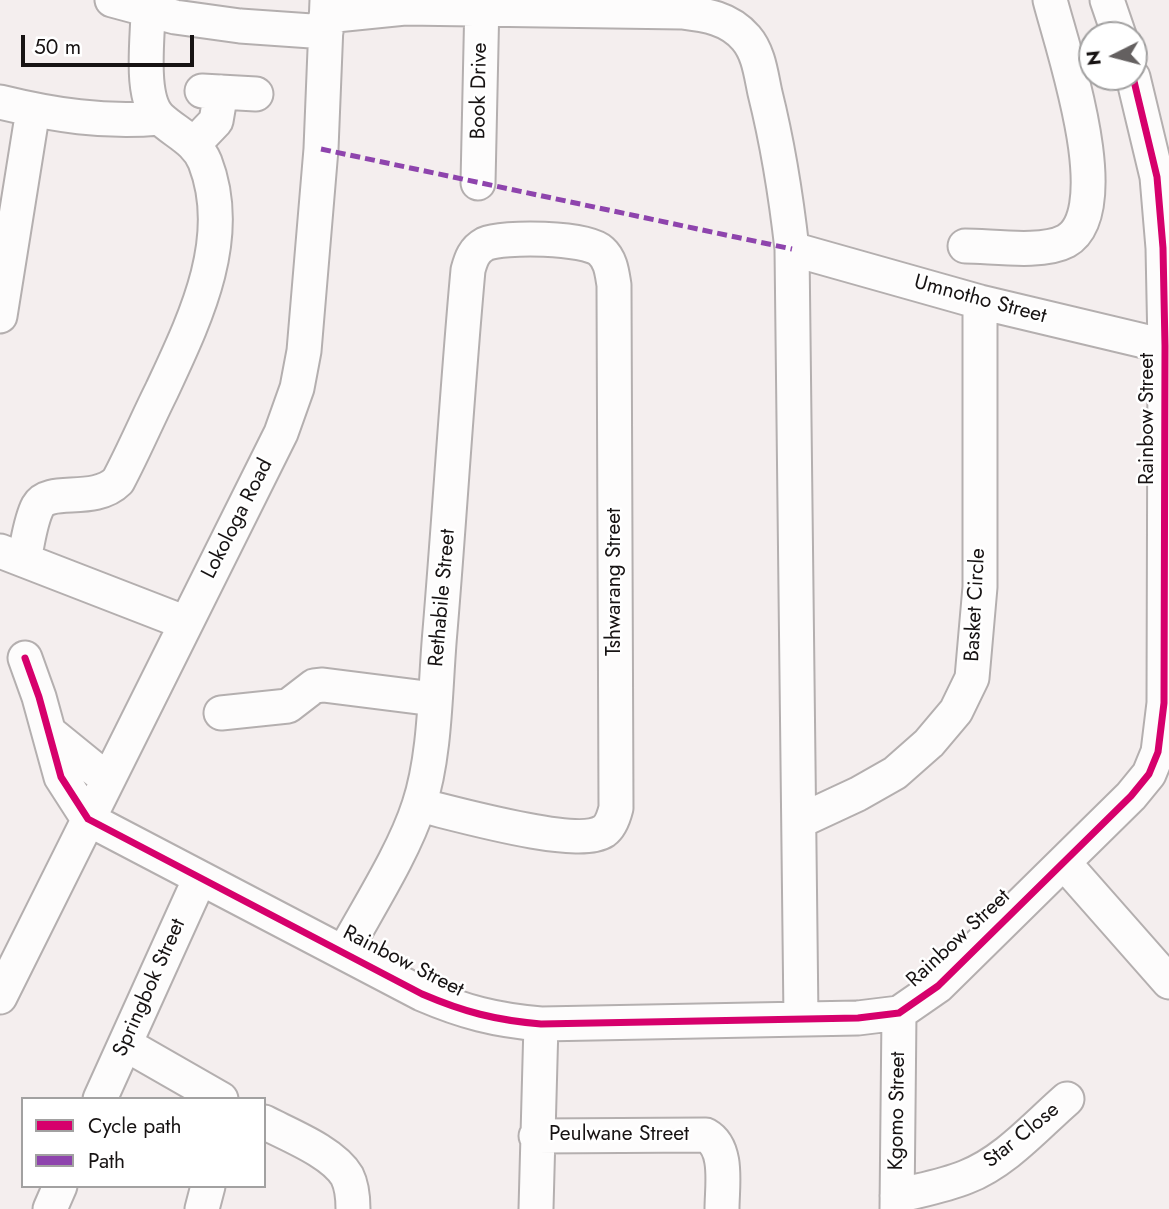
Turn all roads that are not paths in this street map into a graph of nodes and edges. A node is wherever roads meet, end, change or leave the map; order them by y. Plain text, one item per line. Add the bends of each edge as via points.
1 (112, 0) edge
2 (1050, 0) edge
3 (1107, 0) edge
4 (482, 4) edge
5 (148, 10) junction
6 (326, 16) edge
7 (1114, 21) edge
8 (1136, 91) edge
9 (256, 94) dead end
10 (0, 102) edge
11 (33, 110) junction
12 (159, 117) junction
13 (194, 144) junction
14 (478, 183) dead end
15 (497, 241) joint
16 (965, 246) dead end
17 (792, 248) junction
18 (980, 302) junction
19 (0, 316) edge
20 (1167, 346) edge
21 (12, 555) edge
22 (186, 623) junction
23 (25, 658) dead end
24 (434, 699) junction
25 (221, 713) dead end
26 (49, 732) junction
27 (107, 780) junction
28 (419, 806) junction
29 (88, 819) junction
30 (800, 821) junction
31 (1065, 864) junction
32 (200, 878) junction
33 (344, 952) junction
34 (1169, 982) edge
35 (0, 997) edge
36 (899, 1013) junction
37 (801, 1019) junction
38 (541, 1024) junction
39 (125, 1044) junction
40 (101, 1097) edge
41 (218, 1097) edge
42 (1067, 1099) dead end
43 (266, 1123) edge
44 (536, 1136) junction
45 (59, 1188) edge
46 (207, 1188) edge
47 (897, 1203) edge
48 (50, 1209) edge
49 (202, 1209) edge
50 (353, 1209) edge
51 (536, 1209) edge
52 (722, 1209) edge

1 - 5 street
2 - 16 street via 1087,152 1088,201 1077,233 1048,247
3 - 7 street
4 - 6 street
4 - 14 street, Book Drive
4 - 17 street via 682,12 729,23 746,38 757,57 780,152
5 - 6 street via 240,26
5 - 12 street via 148,92
6 - 22 street, Lokologa Road via 321,149 297,388 281,433
8 - 20 street, Rainbow Street via 1157,177
9 - 13 street via 211,91 216,121
10 - 11 street
11 - 12 street via 108,120
11 - 19 street
12 - 13 street
13 - 21 street via 209,173 214,230 211,266 193,324 118,481 95,494 52,496 41,502
15 - 24 street, Rethabile Street via 478,249 468,270
15 - 28 street, Tshwarang Street via 590,244 607,258 612,270 616,808 604,831 575,837
17 - 18 street, Umnotho Street
17 - 30 street
18 - 20 street, Umnotho Street
18 - 30 street, Basket Circle via 980,587 972,678 957,711 895,773
20 - 31 street, Rainbow Street via 1164,703 1158,752 1149,774 1131,796
21 - 22 street
22 - 27 street, Lokologa Road
23 - 26 street
24 - 25 street via 323,685 314,686 288,706
24 - 28 street, Rethabile Street
26 - 27 street
26 - 29 street via 61,776
27 - 29 street, Lokologa Road
28 - 33 street, Rethabile Street
29 - 32 street, Rainbow Street
29 - 35 street, Lokologa Road
30 - 37 street
31 - 34 street
31 - 36 street, Rainbow Street via 939,986
32 - 33 street, Rainbow Street
32 - 39 street, Springbok Street
33 - 38 street, Rainbow Street via 461,1011
36 - 37 street, Rainbow Street
36 - 47 street, Kgomo Street
37 - 38 street, Rainbow Street
38 - 44 street
39 - 40 street, Springbok Street
39 - 41 street
42 - 47 street, Star Close via 986,1167
43 - 50 street via 340,1166 349,1179
44 - 51 street
44 - 52 street, Peulwane Street via 706,1135 717,1144 721,1157
45 - 48 street
46 - 49 street

